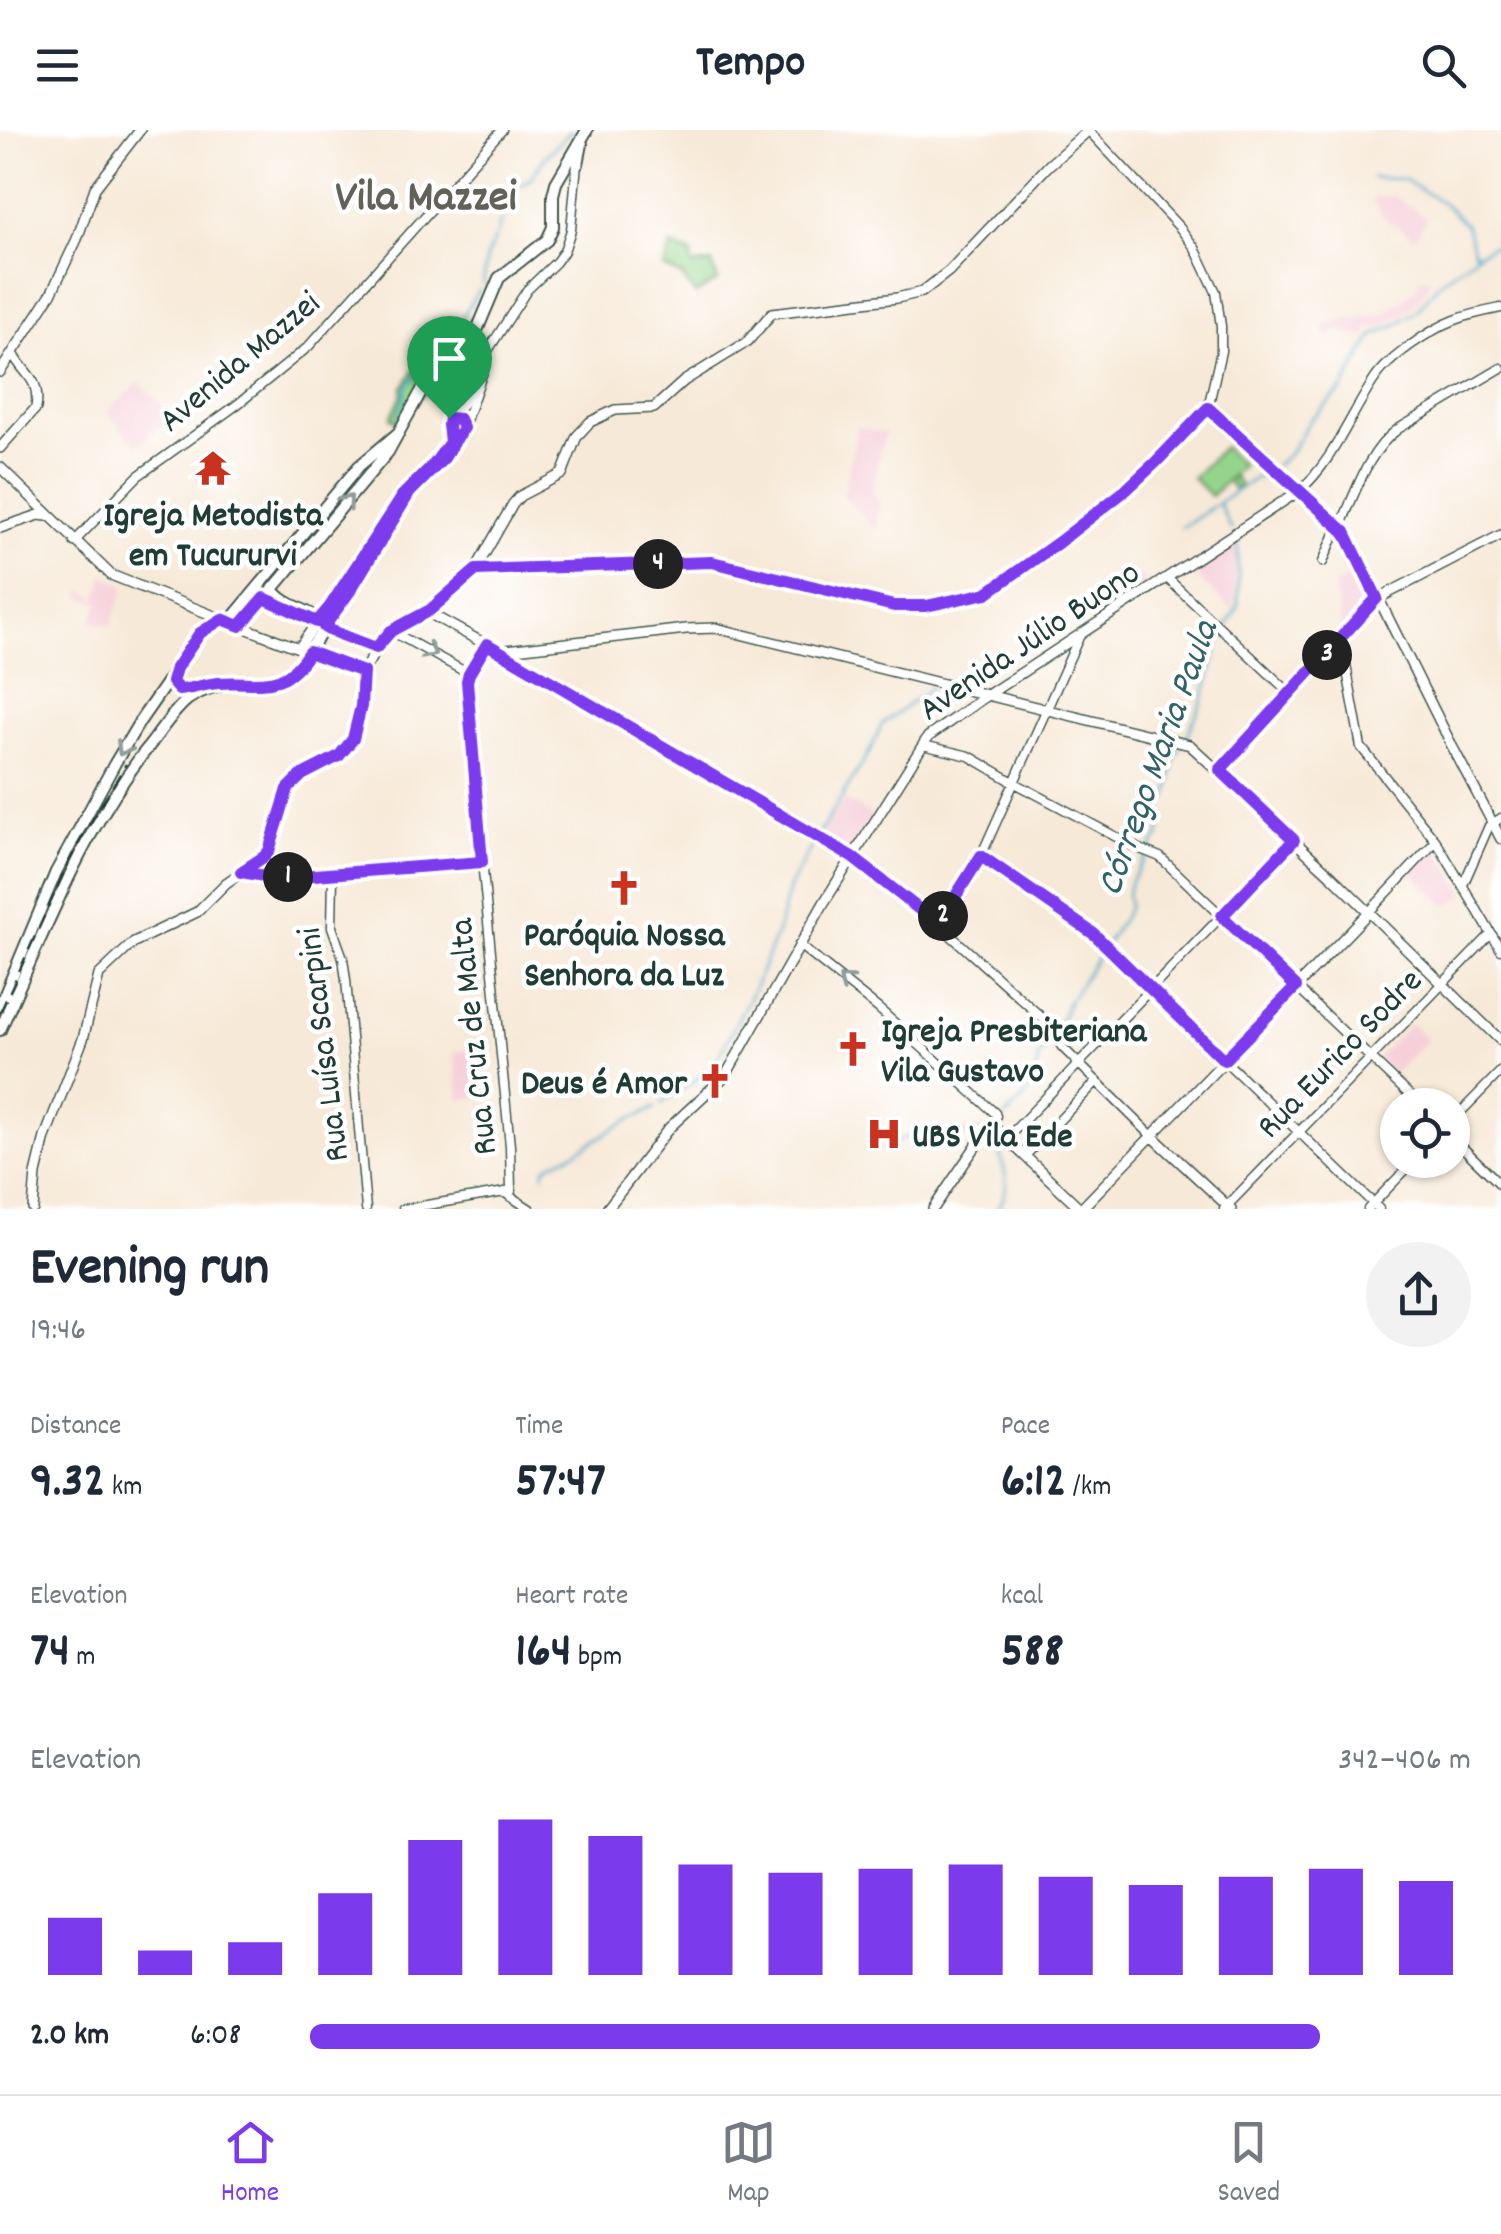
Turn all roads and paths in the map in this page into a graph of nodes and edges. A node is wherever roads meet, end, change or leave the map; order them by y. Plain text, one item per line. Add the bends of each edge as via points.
1 (140, 130) edge
2 (502, 130) edge
3 (1088, 130) edge
4 (586, 132) edge
5 (572, 166) junction
6 (1501, 308) edge
7 (495, 340) junction
8 (12, 356) junction
9 (1501, 368) edge
10 (0, 372) edge
11 (1208, 408) junction
12 (449, 418) junction
13 (463, 428) junction
14 (0, 448) edge
15 (374, 461) junction
16 (0, 467) edge
17 (1299, 491) junction
18 (34, 502) junction
19 (49, 517) junction
20 (30, 518) junction
21 (1343, 524) junction
22 (0, 528) edge
23 (1501, 535) edge
24 (75, 538) junction
25 (282, 557) junction
26 (1324, 562) dead end
27 (363, 563) junction
28 (293, 565) junction
29 (476, 570) junction
30 (1166, 578) junction
31 (267, 590) junction
32 (1377, 598) junction
33 (430, 610) junction
34 (206, 613) junction
35 (230, 622) junction
36 (322, 623) junction
37 (391, 631) junction
38 (200, 633) junction
39 (1080, 636) junction
40 (1341, 638) junction
41 (487, 644) junction
42 (307, 645) junction
43 (376, 648) junction
44 (498, 651) junction
45 (176, 668) junction
46 (363, 672) junction
47 (469, 674) junction
48 (229, 683) junction
49 (1290, 694) junction
50 (988, 696) junction
51 (1048, 710) junction
52 (922, 745) junction
53 (1220, 770) junction
54 (1015, 783) junction
55 (1497, 820) edge
56 (1501, 839) edge
57 (1294, 840) junction
58 (1436, 841) junction
59 (981, 856) junction
60 (852, 857) junction
61 (482, 862) junction
62 (56, 872) junction
63 (241, 872) junction
64 (333, 874) junction
65 (66, 882) junction
66 (1463, 886) junction
67 (1369, 912) junction
68 (1222, 916) junction
69 (938, 924) junction
70 (1491, 934) junction
71 (799, 945) junction
72 (1501, 950) edge
73 (1444, 984) junction
74 (9, 987) edge
75 (1296, 987) junction
76 (1150, 990) junction
77 (4, 1010) edge
78 (0, 1030) edge
79 (1501, 1042) edge
80 (1371, 1058) junction
81 (1224, 1060) junction
82 (1079, 1064) junction
83 (1501, 1071) edge
84 (1097, 1081) junction
85 (1402, 1088) edge
86 (1470, 1103) edge
87 (994, 1119) junction
88 (1298, 1132) junction
89 (1151, 1135) junction
90 (1007, 1138) junction
91 (1470, 1155) edge
92 (1025, 1156) junction
93 (1399, 1178) edge
94 (1501, 1185) edge
95 (508, 1192) junction
96 (1374, 1207) edge
97 (1228, 1208) edge
98 (33, 1209) edge
99 (366, 1209) edge
100 (403, 1209) edge
101 (530, 1209) edge
102 (608, 1209) edge
103 (933, 1209) edge
104 (1081, 1209) edge

1 - 8 main road via 108,172 50,294
2 - 24 street, Avenida Mazzei via 312,343 138,476
3 - 11 street via 1189,238 1213,283 1222,345
3 - 29 main road via 922,292 772,313 747,342 684,380 654,408 615,410 590,422 562,474 512,504
4 - 5 main road
5 - 7 street via 571,230 564,251 527,290
5 - 15 main road via 554,188 540,248 500,278 474,336 422,390
6 - 17 street, Avenida Júlio Buono via 1446,324 1385,368
7 - 12 street
7 - 13 street
8 - 10 main road
8 - 14 main road via 33,379 37,401
9 - 21 street via 1388,436 1369,462
11 - 17 street
11 - 29 street via 1142,476 1059,542 989,592 955,600 890,606 712,562
12 - 13 street
12 - 27 street via 450,442 402,496
13 - 27 street
15 - 25 main road via 359,466
28 -> 15 main road
16 - 18 main road
17 - 21 main road
17 - 30 main road, Avenida Júlio Buono
18 - 19 main road
18 - 20 main road
19 - 20 main road
19 - 24 main road
20 - 22 main road
21 - 26 street
21 - 32 main road
23 - 32 main road
24 - 34 main road via 118,580
25 - 28 main road
25 - 31 main road
27 - 36 street
28 - 31 main road
29 - 33 main road
30 - 39 main road, Avenida Júlio Buono
30 - 49 street
31 - 35 main road
31 - 36 main road
32 - 40 street
32 - 55 main road
33 - 37 main road
33 - 41 main road
34 - 35 main road
34 - 38 main road
35 - 38 main road
35 - 42 main road
36 - 42 main road
36 - 43 main road
37 - 43 main road
37 -> 47 street
38 - 45 main road
39 - 50 main road, Avenida Júlio Buono
39 - 51 street
40 - 49 street
40 - 58 street via 1361,747
41 - 44 main road
41 - 47 street
42 - 46 main road
42 - 48 main road via 296,670 284,678
43 - 46 main road
44 - 50 main road via 708,627
44 - 60 street
45 - 48 main road via 172,682 179,690
45 -> 62 main road
46 - 63 main road via 350,746 288,789 269,851
47 - 61 street, Rua Cruz de Malta
48 - 65 main road via 177,710 131,768
49 - 53 street
50 - 51 main road
50 - 52 main road, Avenida Júlio Buono
51 - 53 main road via 1185,743
51 - 54 street
52 - 54 street via 969,756
52 - 60 main road, Avenida Júlio Buono
53 - 57 main road
54 - 59 street
54 - 68 street via 1166,861
55 - 56 main road
55 - 66 street
57 - 67 main road
57 - 68 street
58 - 66 street
58 - 67 street
59 - 69 street
59 - 76 street via 1103,943
60 - 69 street
60 - 71 main road, Avenida Júlio Buono
61 - 64 street
61 - 95 street, Rua Cruz de Malta
62 - 65 main road
62 - 74 main road
63 - 64 street via 276,878
63 - 98 main road via 196,912 134,942 97,978 83,1039 45,1134
64 - 99 street, Rua Luísa Scarpini via 332,928 346,980
65 - 74 main road
66 - 70 street
67 - 73 main road
67 - 75 main road
68 - 75 street
68 - 76 street
69 - 82 street via 1053,1029
70 - 72 street
70 - 73 street, Rua Eurico Sodre
87 -> 71 street via 866,998
71 - 102 main road, Avenida Júlio Buono via 726,1075 672,1123
73 - 79 main road
73 - 80 street, Rua Eurico Sodre
74 - 77 main road
75 - 80 street
75 - 81 main road
76 - 81 street
76 - 82 street
77 - 78 main road
80 - 85 street
80 - 88 street, Rua Eurico Sodre
81 - 88 street
81 - 89 main road
82 - 84 street
82 - 90 street
83 - 86 street
84 - 89 street
84 - 92 street
87 - 90 main road
87 - 103 main road
88 - 96 street
88 - 97 street, Rua Eurico Sodre
89 - 97 main road
89 - 104 main road
90 - 92 main road
91 - 94 street
92 - 104 main road
93 - 96 street
95 - 100 street
95 - 101 street

